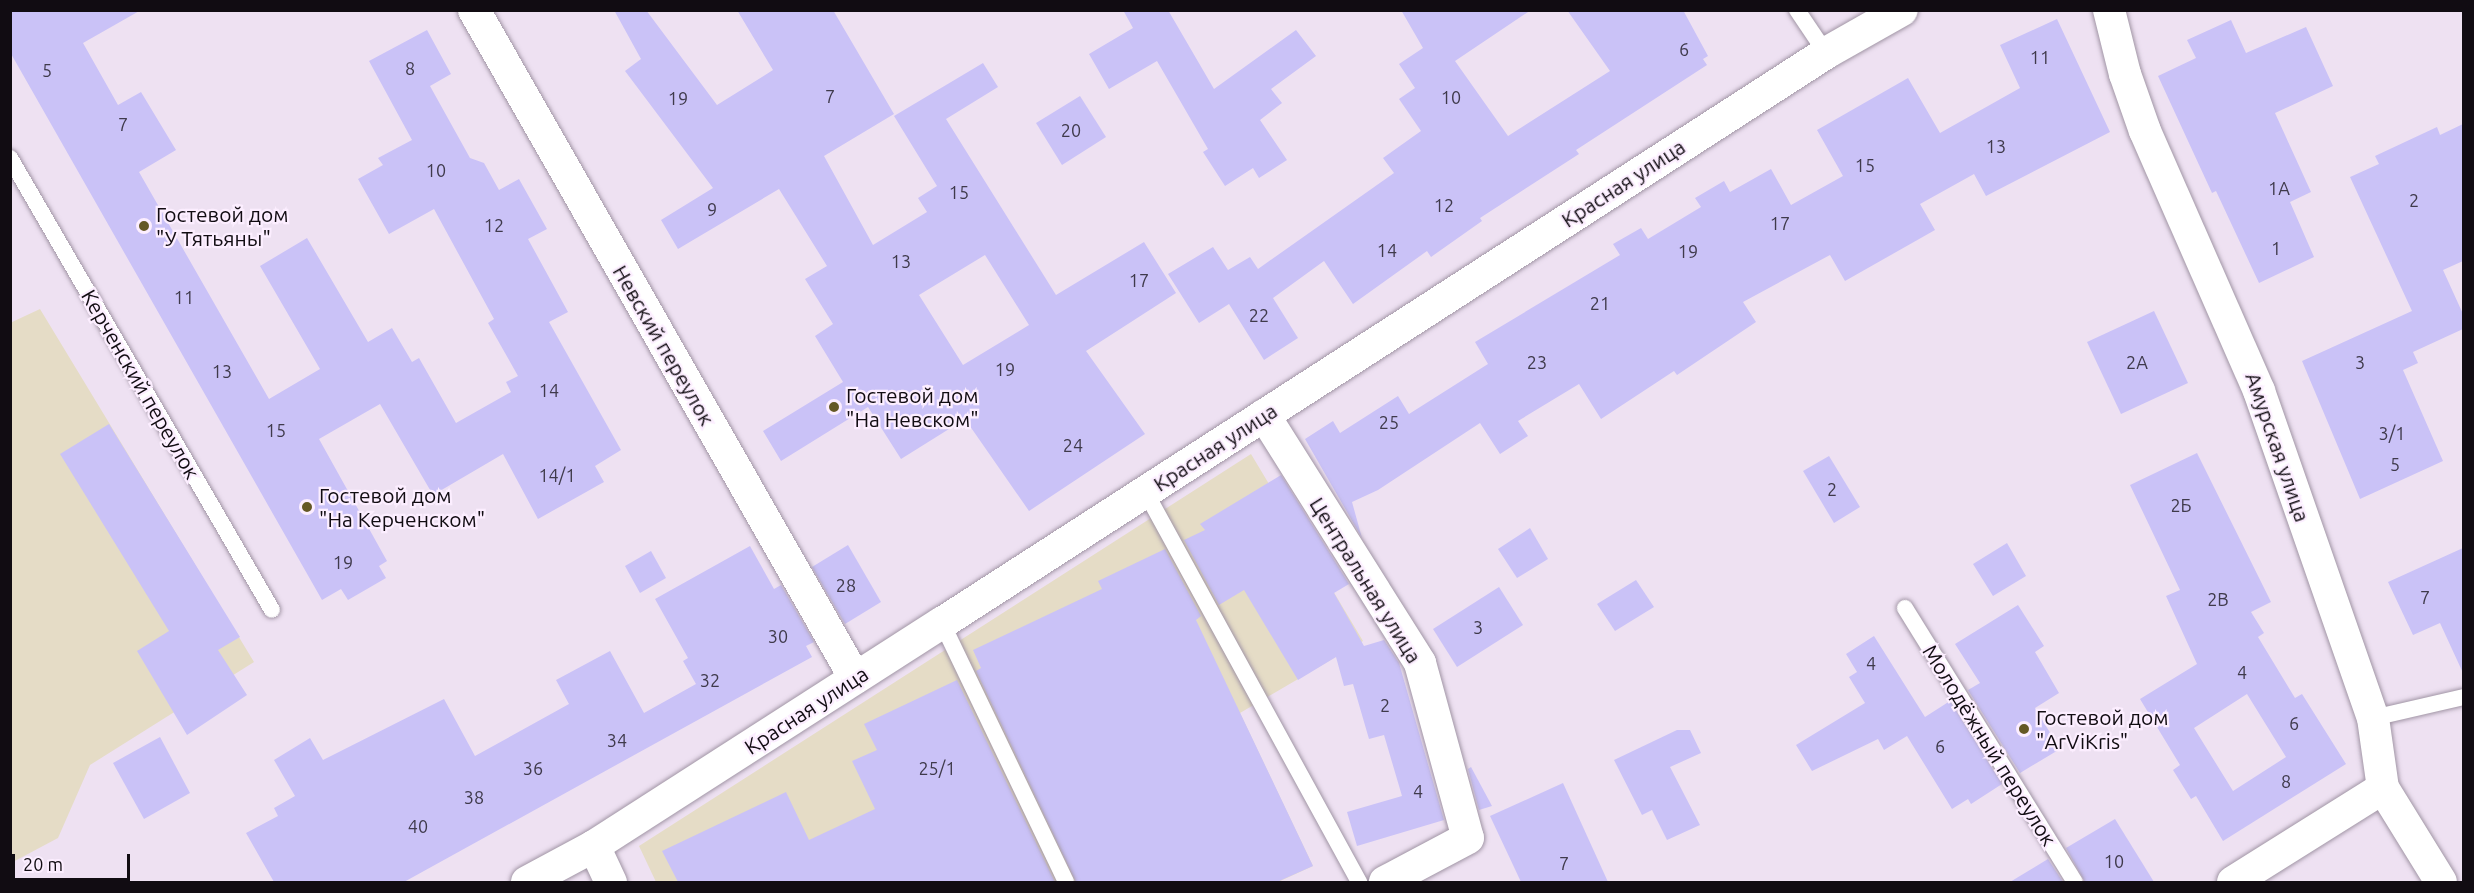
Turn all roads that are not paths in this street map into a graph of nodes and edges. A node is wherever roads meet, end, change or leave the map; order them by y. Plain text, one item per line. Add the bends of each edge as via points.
1 (474, 10) edge
2 (1797, 10) edge
3 (1902, 10) edge
4 (2109, 10) edge
5 (1826, 53) junction
6 (10, 158) edge
7 (1264, 415) junction
8 (1145, 491) junction
9 (1905, 608) dead end
10 (272, 610) dead end
11 (942, 623) junction
12 (855, 678) junction
13 (2463, 697) edge
14 (2373, 718) junction
15 (2383, 788) junction
16 (594, 846) junction
17 (527, 882) edge
18 (611, 882) edge
19 (1066, 882) edge
20 (1359, 882) edge
21 (1385, 882) edge
22 (2075, 882) edge
23 (2233, 882) edge
24 (2441, 882) edge

1 - 12 street, Невский переулок
2 - 5 lane
3 - 5 street, Красная улица
4 - 14 street, Амурская улица via 2145,131 2246,355
5 - 7 street, Красная улица
6 - 10 lane, Керченский переулок
7 - 8 street, Красная улица
7 - 21 street, Центральная улица via 1420,663 1468,838
8 - 11 street, Красная улица
8 - 20 lane
9 - 22 lane, Молодёжный переулок
11 - 12 street, Красная улица
11 - 19 lane
12 - 16 street, Красная улица
13 - 14 lane
14 - 15 street, Амурская улица
15 - 23 street
15 - 24 street, Амурская улица
16 - 17 street, Красная улица
16 - 18 street

